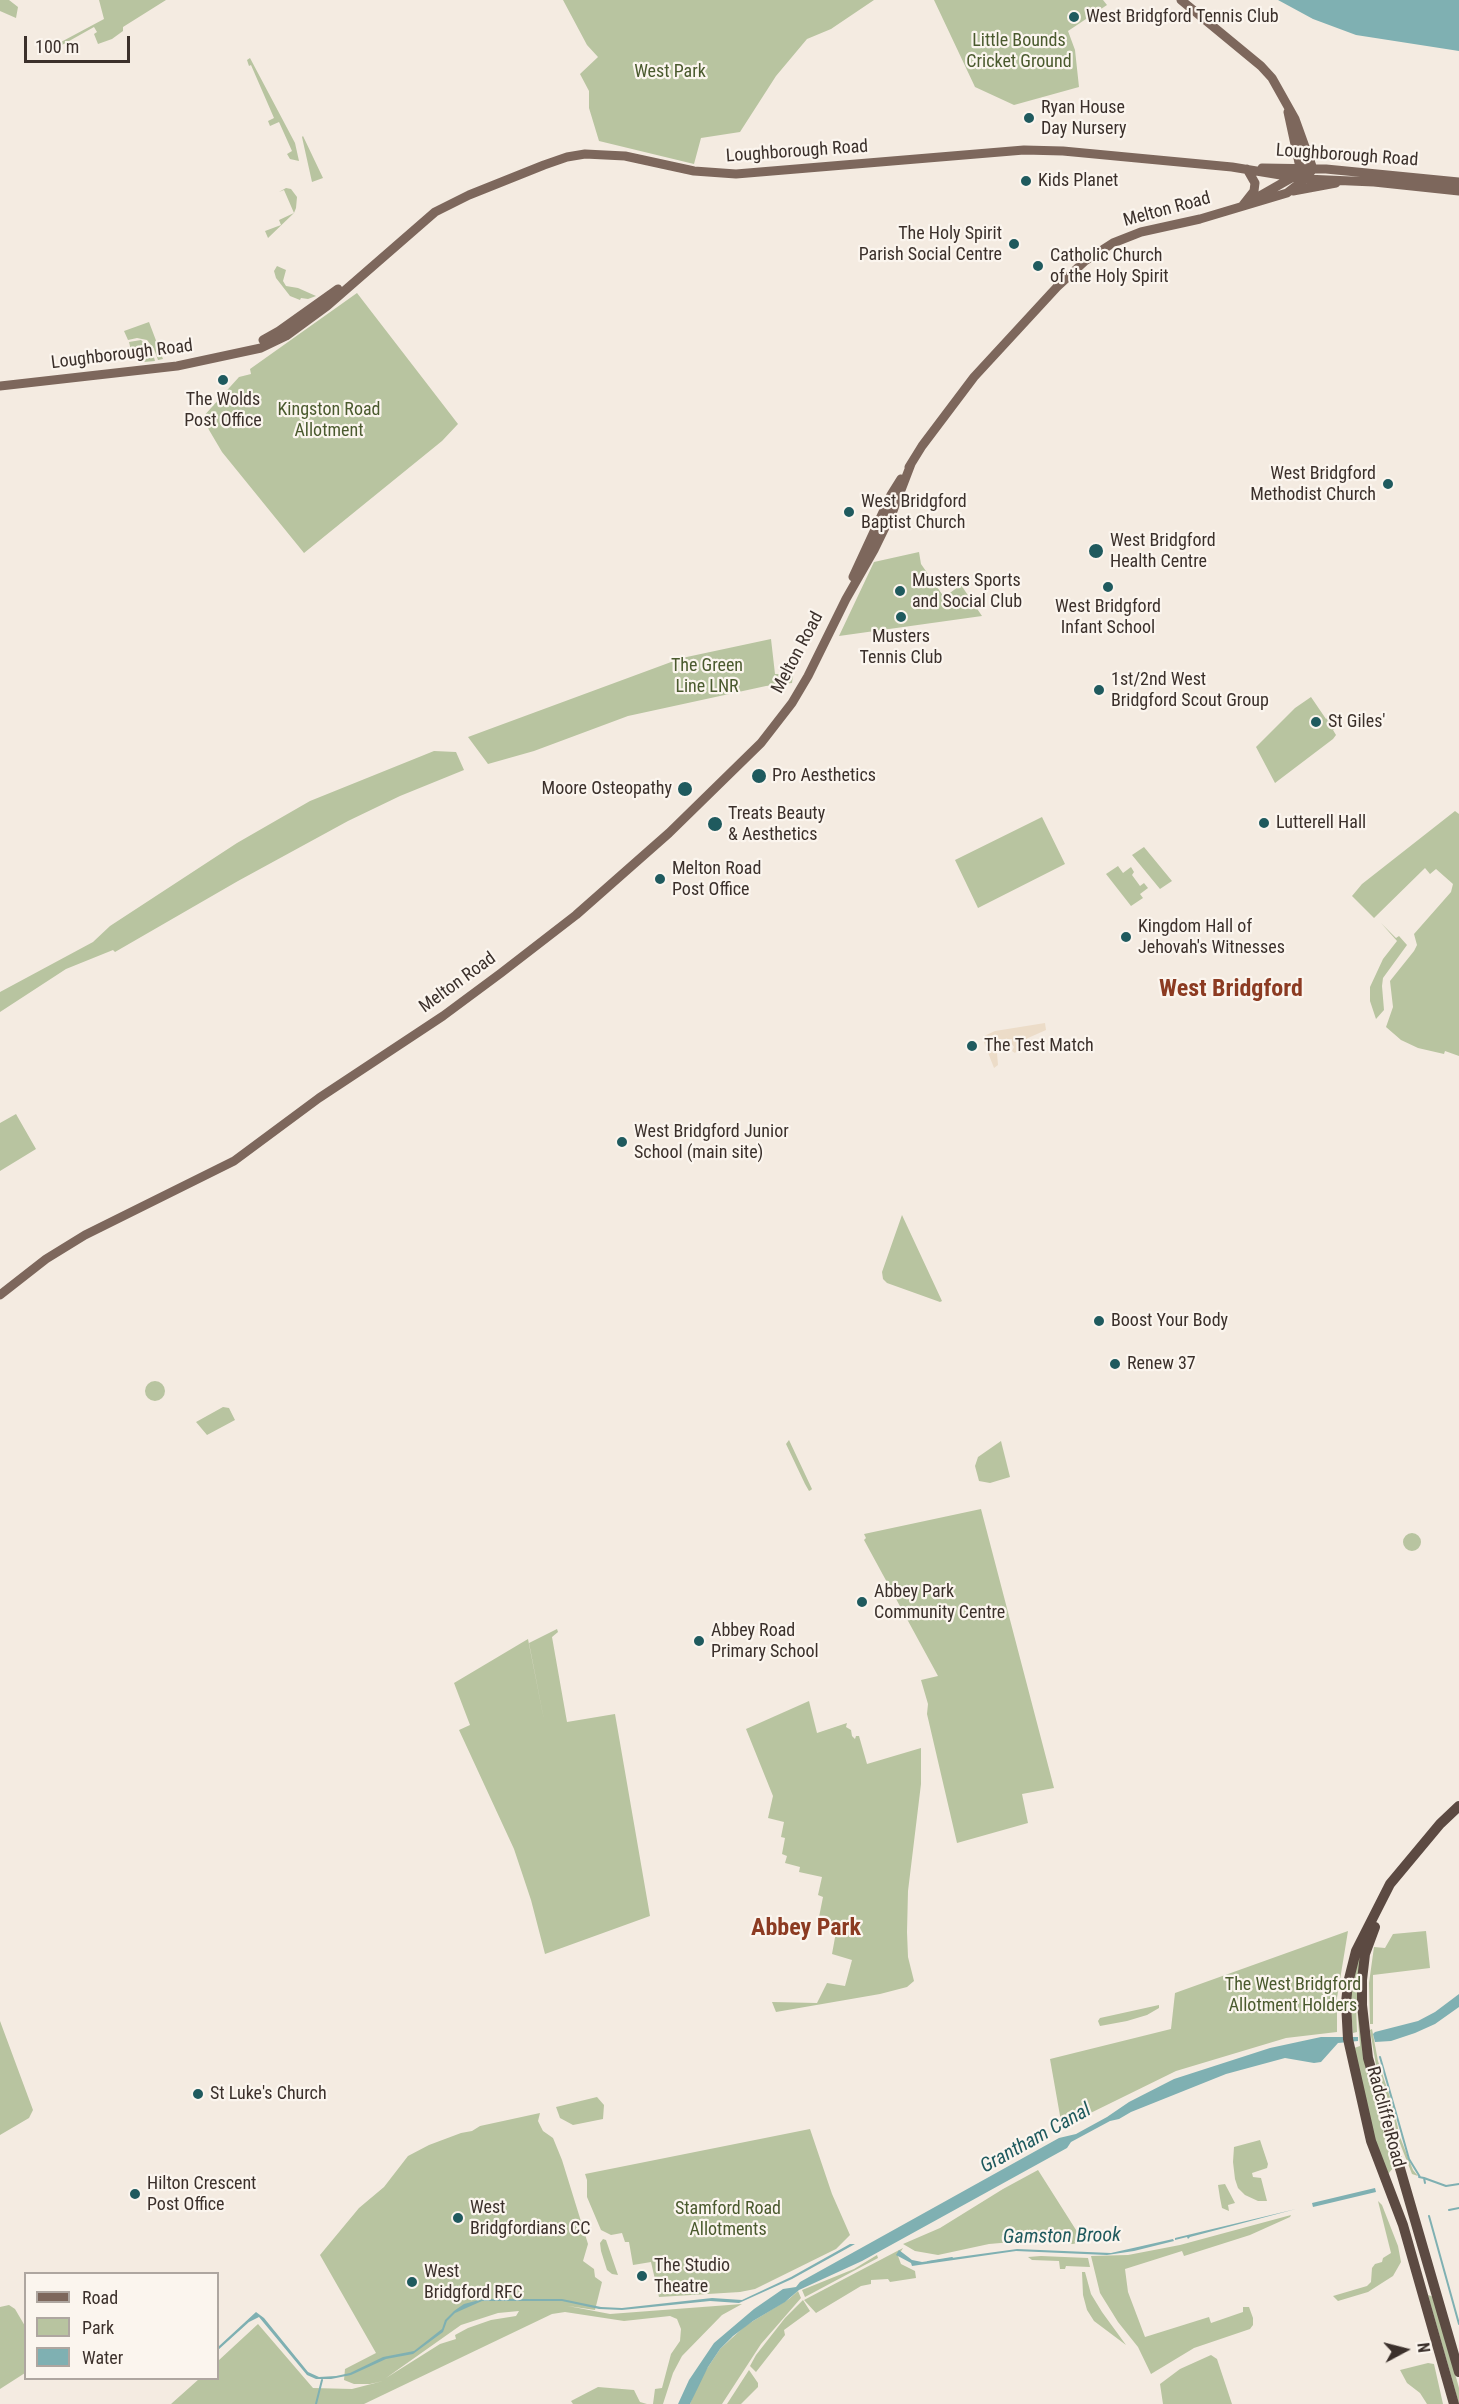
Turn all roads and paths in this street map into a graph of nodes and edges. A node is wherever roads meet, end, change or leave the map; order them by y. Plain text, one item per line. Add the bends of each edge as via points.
1 (1180, 0) edge
2 (1288, 110) junction
3 (1232, 166) junction
4 (1300, 168) junction
5 (1246, 169) junction
6 (1312, 169) junction
7 (1293, 177) junction
8 (1305, 179) junction
9 (1341, 181) junction
10 (1459, 182) edge
11 (1459, 191) edge
12 (1287, 193) junction
13 (1243, 205) junction
14 (0, 386) edge
15 (0, 1294) edge
16 (1459, 1806) edge
17 (1419, 1848) junction
18 (1459, 2372) edge
19 (1454, 2404) edge

1 - 2 main road via 1262,66 1277,84
2 - 4 main road
2 - 6 main road
3 - 4 main road, Loughborough Road
3 - 5 main road, Loughborough Road
3 - 14 main road, Loughborough Road via 1040,150 720,174 626,156 567,157 435,212 303,315 246,351 177,366
4 - 6 main road, Loughborough Road
4 - 7 main road, Melton Road
4 - 8 main road
5 - 7 main road, Loughborough Road
5 - 13 main road, Loughborough Road via 1255,183
6 - 8 main road, Melton Road
6 - 10 main road, Loughborough Road
7 - 8 main road, Loughborough Road
7 - 13 main road, Melton Road
8 - 9 main road, Loughborough Road
8 - 12 main road, Melton Road
9 - 11 main road, Loughborough Road
9 - 12 main road, Loughborough Road
12 - 13 main road, Melton Road
13 - 15 main road, Melton Road via 1127,237 1085,261 1056,287 974,376 928,437 891,495 846,599 802,686 761,743 669,833 576,915 463,1001 330,1090 234,1161 76,1240
16 - 17 highway, Radcliffe Road
17 - 18 highway, Radcliffe Road via 1371,1934 1363,1966 1362,2005 1368,2058
17 - 19 highway, Radcliffe Road via 1389,1884 1352,1965 1346,2023 1371,2141 1403,2225

